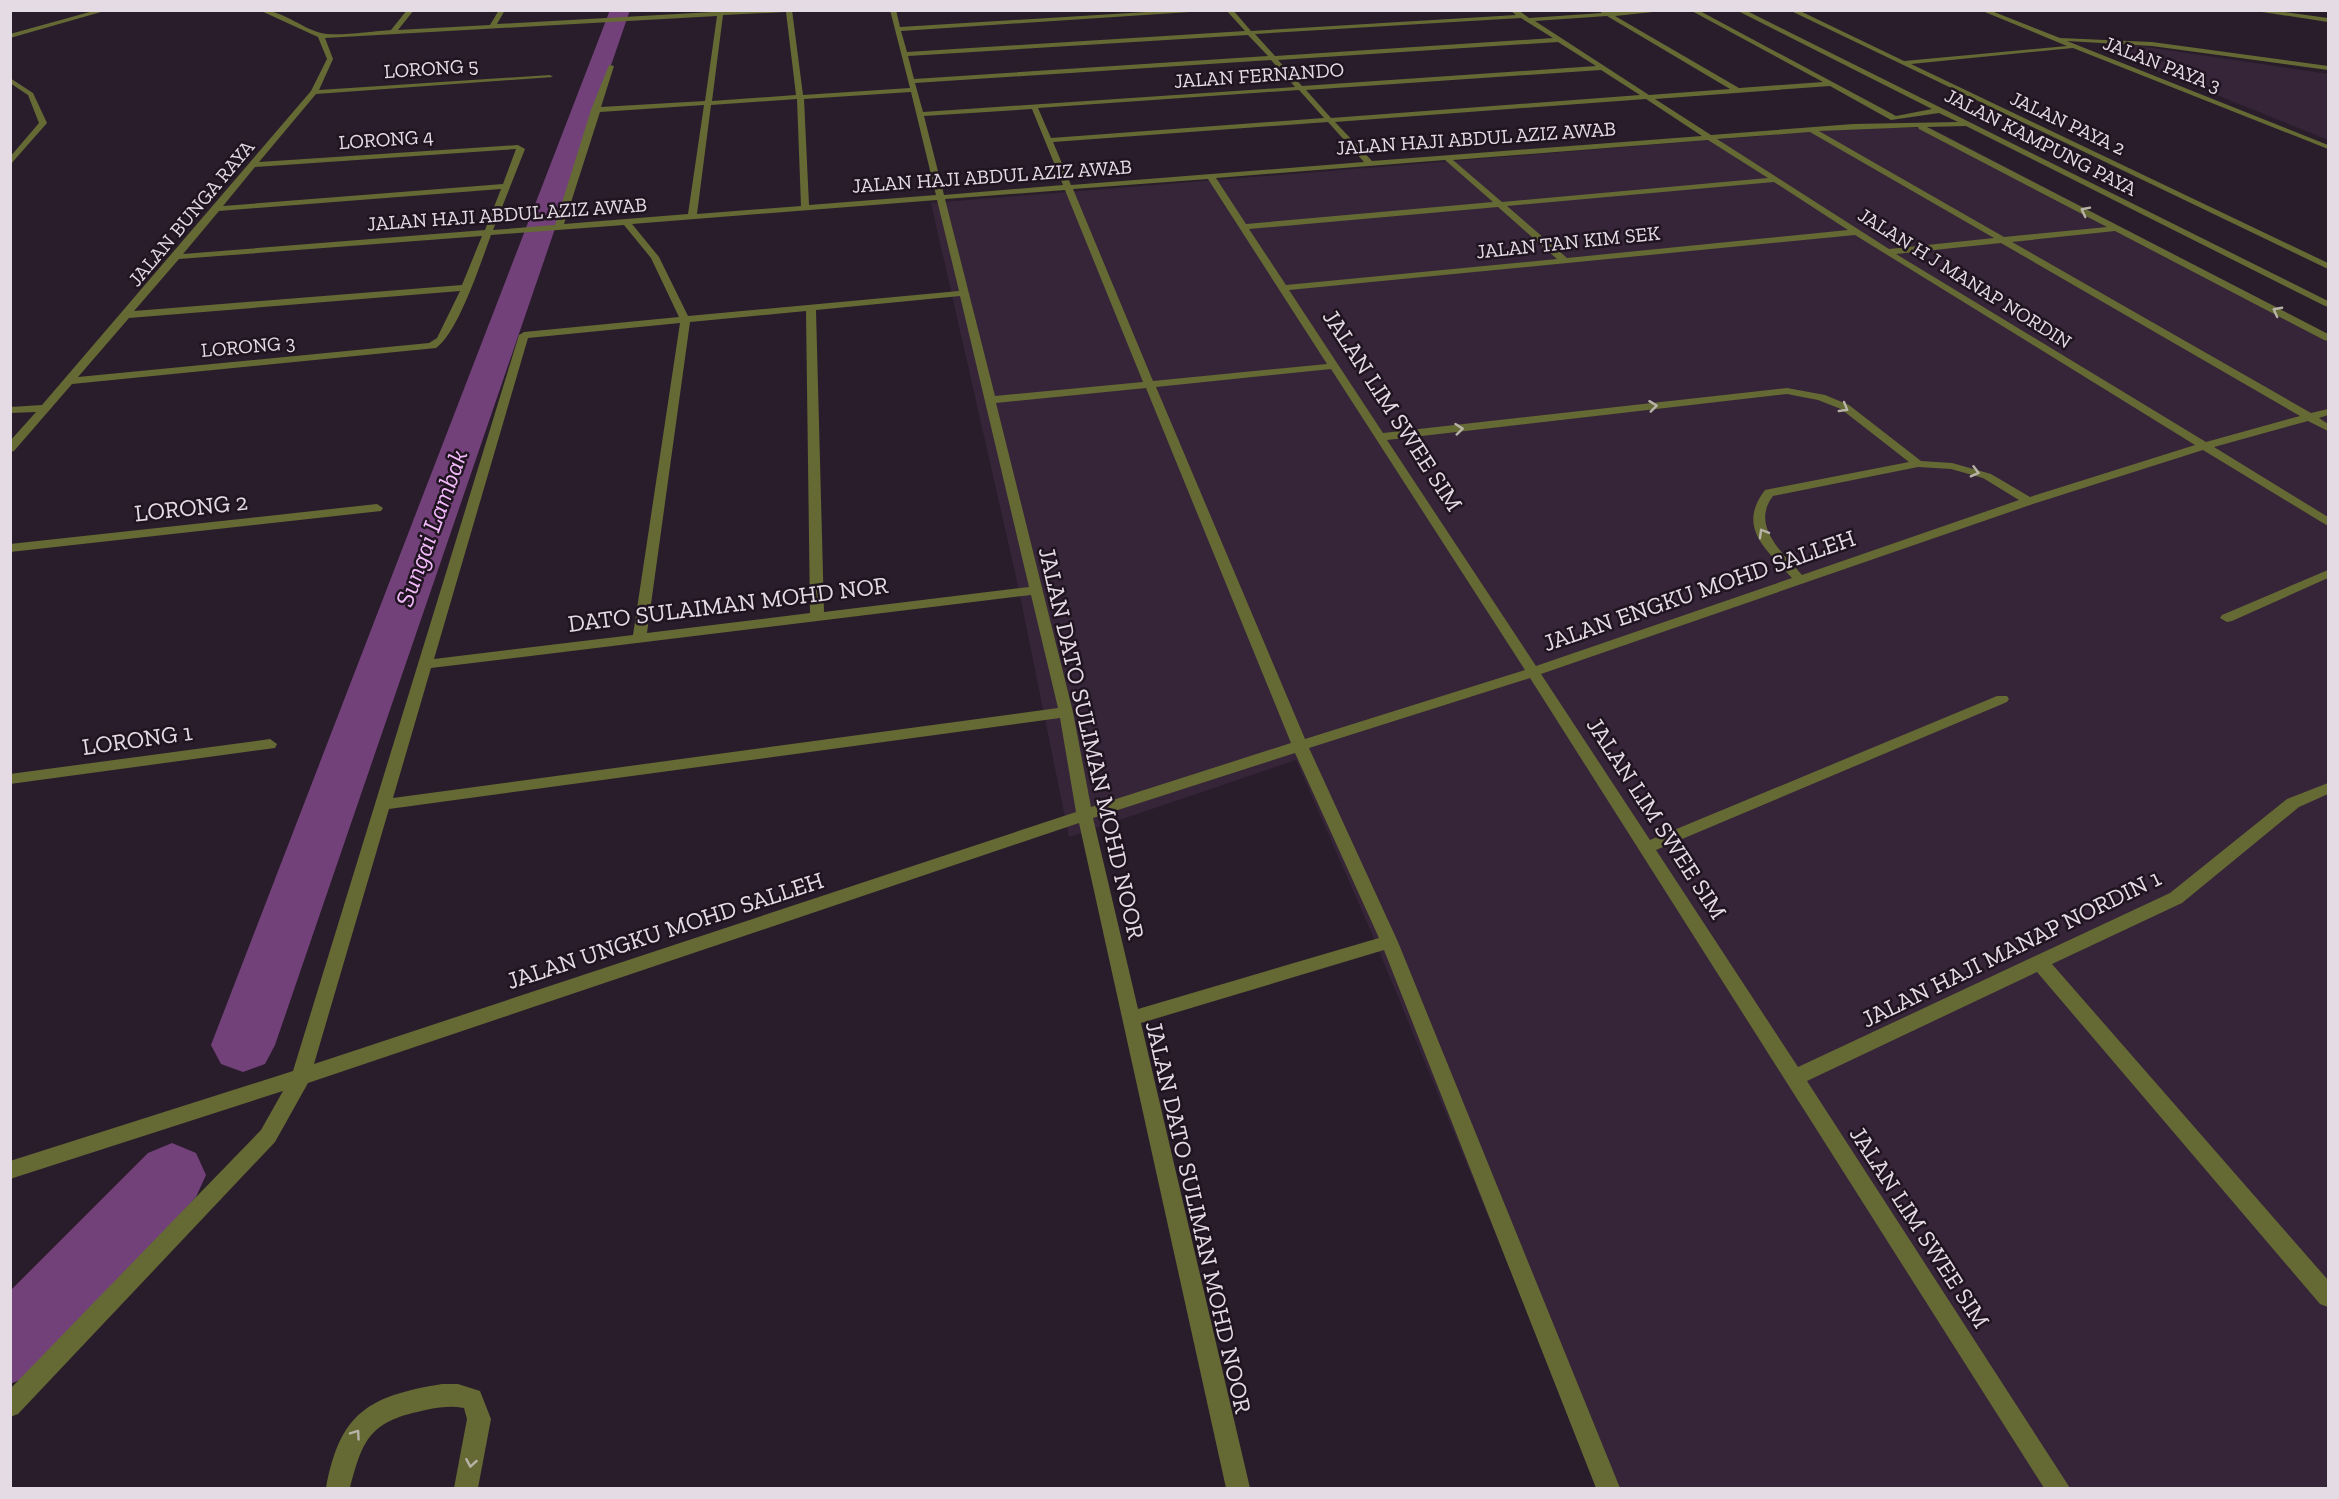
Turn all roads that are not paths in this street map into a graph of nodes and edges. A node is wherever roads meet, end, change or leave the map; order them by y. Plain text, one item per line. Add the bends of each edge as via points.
1 (105, 10) edge
2 (262, 10) edge
3 (411, 10) edge
4 (502, 10) edge
5 (789, 10) edge
6 (893, 10) edge
7 (1217, 10) edge
8 (1229, 10) edge
9 (1513, 10) edge
10 (1601, 10) edge
11 (1669, 10) edge
12 (1693, 10) edge
13 (1739, 10) edge
14 (1792, 10) edge
15 (1983, 10) edge
16 (2252, 10) edge
17 (720, 14) junction
18 (1608, 15) junction
19 (1525, 18) junction
20 (2328, 20) edge
21 (492, 27) junction
22 (898, 29) junction
23 (393, 32) junction
24 (1250, 33) junction
25 (10, 36) edge
26 (321, 36) junction
27 (2053, 38) junction
28 (1558, 40) junction
29 (2073, 47) junction
30 (904, 54) junction
31 (1274, 60) junction
32 (1904, 63) junction
33 (611, 66) dead end
34 (1601, 68) junction
35 (2328, 68) edge
36 (550, 77) dead end
37 (10, 80) edge
38 (1829, 84) junction
39 (912, 86) junction
40 (1301, 89) junction
41 (1737, 90) junction
42 (314, 92) junction
43 (1645, 97) junction
44 (800, 98) junction
45 (708, 103) junction
46 (1034, 106) junction
47 (595, 110) junction
48 (1941, 110) junction
49 (920, 114) junction
50 (1895, 118) junction
51 (1329, 120) junction
52 (1968, 124) junction
53 (1920, 125) junction
54 (1853, 126) junction
55 (1811, 129) junction
56 (1708, 138) junction
57 (1049, 140) junction
58 (2328, 147) edge
59 (1448, 159) junction
60 (10, 163) edge
61 (1370, 164) junction
62 (253, 165) junction
63 (1211, 177) junction
64 (1775, 180) junction
65 (506, 186) junction
66 (1070, 188) junction
67 (941, 198) junction
68 (1500, 204) junction
69 (216, 209) junction
70 (805, 209) junction
71 (692, 218) junction
72 (626, 222) junction
73 (1243, 227) junction
74 (555, 228) junction
75 (2118, 228) junction
76 (1857, 232) junction
77 (488, 233) junction
78 (2006, 240) junction
79 (1887, 252) junction
80 (176, 257) junction
81 (1563, 260) junction
82 (2328, 260) edge
83 (2318, 261) junction
84 (2328, 266) edge
85 (465, 288) junction
86 (1283, 288) junction
87 (964, 293) junction
88 (2328, 304) edge
89 (811, 308) junction
90 (125, 315) junction
91 (685, 320) junction
92 (2328, 338) edge
93 (1334, 366) junction
94 (69, 381) junction
95 (1149, 384) junction
96 (990, 400) junction
97 (45, 408) junction
98 (10, 410) edge
99 (2328, 412) edge
100 (2310, 417) junction
101 (2328, 428) edge
102 (1380, 438) junction
103 (2205, 446) junction
104 (10, 449) edge
105 (1918, 464) junction
106 (2029, 501) junction
107 (377, 508) dead end
108 (2328, 522) edge
109 (10, 548) edge
110 (2328, 574) edge
111 (1799, 579) junction
112 (1036, 590) junction
113 (816, 616) junction
114 (2227, 618) dead end
115 (640, 636) junction
116 (426, 664) junction
117 (1533, 672) junction
118 (2002, 699) dead end
119 (1066, 712) junction
120 (270, 744) dead end
121 (1300, 746) junction
122 (10, 779) edge
123 (2328, 788) edge
124 (381, 805) junction
125 (1085, 816) junction
126 (1646, 848) junction
127 (1389, 942) junction
128 (2038, 962) junction
129 (1131, 1019) junction
130 (301, 1077) junction
131 (1794, 1078) junction
132 (10, 1170) edge
133 (2328, 1296) edge
134 (10, 1406) edge
135 (338, 1488) edge
136 (466, 1488) edge
137 (1238, 1488) edge
138 (1608, 1488) edge
139 (2058, 1488) edge

1 - 25 street
2 - 26 street
3 - 23 street
4 - 21 street
5 - 17 street
5 - 44 street
6 - 22 street, JALAN DATO SULIMAN MOHD NOOR
7 - 22 street
8 - 24 street
9 - 19 street, JALAN H J MANAP NORDIN
10 - 18 street
11 - 18 street
12 - 38 street
13 - 48 street, JALAN KAMPUNG PAYA
14 - 32 street, JALAN PAYA 2
15 - 27 street, JALAN PAYA 3
16 - 20 street
17 - 21 street
17 - 45 street
18 - 19 street
18 - 41 street
19 - 24 street
19 - 28 street, JALAN H J MANAP NORDIN
21 - 23 street
22 - 30 street, JALAN DATO SULIMAN MOHD NOOR
23 - 26 street
24 - 30 street
24 - 31 street
26 - 42 street, JALAN BUNGA RAYA via 330,59
27 - 29 street, JALAN PAYA 3
27 - 35 street via 2152,44
28 - 31 street
28 - 34 street, JALAN H J MANAP NORDIN
29 - 32 street
29 - 58 street, JALAN PAYA 3
30 - 39 street, JALAN DATO SULIMAN MOHD NOOR
31 - 39 street
31 - 40 street
32 - 83 street, JALAN PAYA 2
33 - 47 street
34 - 40 street, JALAN FERNANDO
34 - 43 street, JALAN H J MANAP NORDIN
36 - 42 street, LORONG 5
37 - 60 street via 31,94 43,123
38 - 41 street
38 - 50 street
39 - 44 street
39 - 49 street, JALAN DATO SULIMAN MOHD NOOR
40 - 46 street, JALAN FERNANDO
40 - 51 street
41 - 43 street
42 - 62 street, JALAN BUNGA RAYA
43 - 51 street
43 - 56 street, JALAN H J MANAP NORDIN
44 - 45 street
44 - 70 street
45 - 47 street
45 - 71 street
46 - 49 street, JALAN FERNANDO
46 - 57 street
47 - 74 street
48 - 50 street
48 - 52 street, JALAN KAMPUNG PAYA
49 - 67 street, JALAN DATO SULIMAN MOHD NOOR
50 - 54 street
51 - 57 street
51 - 61 street
52 - 53 street
52 - 88 street, JALAN KAMPUNG PAYA
53 - 54 street
75 -> 53 street
54 - 55 street, JALAN HAJI ABDUL AZIZ AWAB
55 - 56 street, JALAN HAJI ABDUL AZIZ AWAB
55 - 78 street
56 - 59 street, JALAN HAJI ABDUL AZIZ AWAB
56 - 64 street, JALAN H J MANAP NORDIN
57 - 66 street
59 - 61 street, JALAN HAJI ABDUL AZIZ AWAB
59 - 68 street
61 - 63 street, JALAN HAJI ABDUL AZIZ AWAB
62 - 65 street, LORONG 4 via 513,146 521,149
62 - 69 street, JALAN BUNGA RAYA
63 - 66 street, JALAN HAJI ABDUL AZIZ AWAB
63 - 73 street, JALAN LIM SWEE SIM
64 - 68 street
64 - 76 street, JALAN H J MANAP NORDIN
65 - 69 street
65 - 77 street
66 - 67 street, JALAN HAJI ABDUL AZIZ AWAB
66 - 95 street
67 - 70 street, JALAN HAJI ABDUL AZIZ AWAB
67 - 87 street, JALAN DATO SULIMAN MOHD NOOR
68 - 73 street
68 - 81 street
69 - 80 street, JALAN BUNGA RAYA
70 - 71 street, JALAN HAJI ABDUL AZIZ AWAB
71 - 72 street, JALAN HAJI ABDUL AZIZ AWAB
72 - 74 street, JALAN HAJI ABDUL AZIZ AWAB
72 - 91 street via 655,257
73 - 86 street, JALAN LIM SWEE SIM
74 - 77 street, JALAN HAJI ABDUL AZIZ AWAB
75 - 78 street
92 -> 75 street
76 - 79 street, JALAN H J MANAP NORDIN
76 - 81 street, JALAN TAN KIM SEK
77 - 80 street, JALAN HAJI ABDUL AZIZ AWAB
77 - 85 street
78 - 79 street
78 - 100 street
79 - 103 street, JALAN H J MANAP NORDIN
80 - 90 street, JALAN BUNGA RAYA
81 - 86 street, JALAN TAN KIM SEK
82 - 83 street
83 - 84 street, JALAN PAYA 2
85 - 90 street
85 - 94 street, LORONG 3 via 441,340 432,346
86 - 93 street, JALAN LIM SWEE SIM
87 - 89 street
87 - 96 street, JALAN DATO SULIMAN MOHD NOOR
89 - 91 street
89 - 113 street
90 - 94 street, JALAN BUNGA RAYA
91 - 115 street
91 - 116 street via 527,333 522,337
93 - 95 street
93 - 102 street, JALAN LIM SWEE SIM
94 - 97 street, JALAN BUNGA RAYA
95 - 96 street
95 - 121 street
96 - 112 street, JALAN DATO SULIMAN MOHD NOOR
97 - 98 street
97 - 104 street, JALAN BUNGA RAYA
99 - 100 street, JALAN ENGKU MOHD SALLEH
100 - 101 street
100 - 103 street, JALAN ENGKU MOHD SALLEH
102 -> 105 street via 1787,391 1821,397 1845,407
102 - 117 street, JALAN LIM SWEE SIM
103 - 106 street, JALAN ENGKU MOHD SALLEH
103 - 108 street, JALAN H J MANAP NORDIN
105 -> 106 street via 1953,466 1987,476
111 -> 105 street via 1763,535 1756,518 1760,502 1769,493
106 - 111 street, JALAN ENGKU MOHD SALLEH
107 - 109 street, LORONG 2
110 - 114 street
111 - 117 street, JALAN ENGKU MOHD SALLEH
112 - 113 street, DATO SULAIMAN MOHD NOR
112 - 119 street, JALAN DATO SULIMAN MOHD NOOR
113 - 115 street, DATO SULAIMAN MOHD NOR
115 - 116 street, DATO SULAIMAN MOHD NOR
116 - 124 street
117 - 121 street, JALAN ENGKU MOHD SALLEH
117 - 126 street, JALAN LIM SWEE SIM
118 - 126 street
119 - 124 street
119 - 125 street, JALAN DATO SULIMAN MOHD NOOR
120 - 122 street, LORONG 1
121 - 125 street, JALAN ENGKU MOHD SALLEH
121 - 127 street
123 - 128 street, JALAN HAJI MANAP NORDIN 1 via 2293,803 2176,898
124 - 130 street
125 - 129 street, JALAN DATO SULIMAN MOHD NOOR
125 - 130 street, JALAN UNGKU MOHD SALLEH
126 - 131 street, JALAN LIM SWEE SIM
127 - 129 street
127 - 138 street
128 - 131 street, JALAN HAJI MANAP NORDIN 1
128 - 133 street
129 - 137 street, JALAN DATO SULIMAN MOHD NOOR
130 - 132 street, JALAN UNGKU MOHD SALLEH
130 - 134 street via 268,1136
131 - 139 street, JALAN LIM SWEE SIM
135 -> 136 street via 348,1445 366,1421 393,1404 454,1393 472,1399 479,1419

